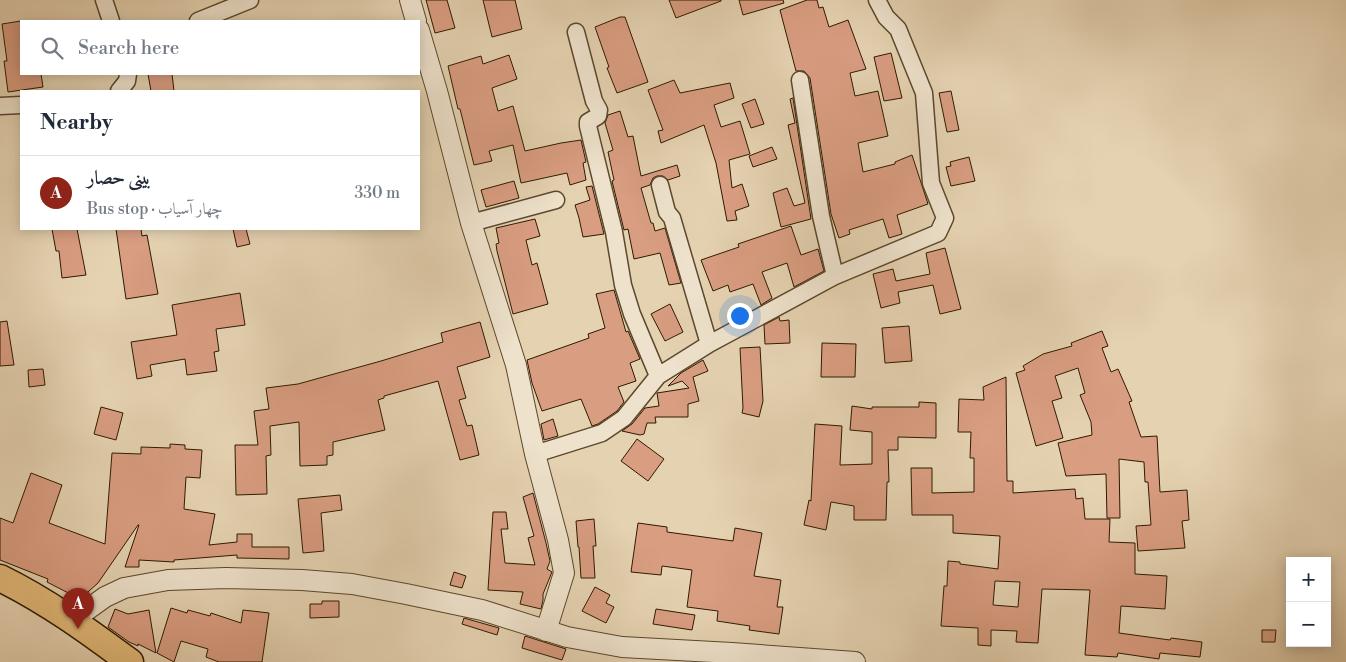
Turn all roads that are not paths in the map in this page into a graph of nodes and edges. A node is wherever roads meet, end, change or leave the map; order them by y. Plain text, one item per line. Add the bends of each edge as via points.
1 (104, 0) edge
2 (250, 0) edge
3 (410, 0) edge
4 (877, 0) edge
5 (111, 20) edge
6 (200, 20) edge
7 (416, 20) edge
8 (576, 32) dead end
9 (420, 33) edge
10 (128, 75) edge
11 (800, 80) dead end
12 (120, 90) edge
13 (20, 105) edge
14 (0, 106) edge
15 (660, 185) dead end
16 (556, 200) dead end
17 (471, 223) junction
18 (835, 276) junction
19 (710, 344) junction
20 (658, 376) junction
21 (536, 454) junction
22 (0, 578) edge
23 (73, 620) junction
24 (546, 631) junction
25 (730, 657) edge
26 (130, 662) edge
27 (855, 662) edge

1 - 5 street
2 - 6 street
3 - 7 street
4 - 18 street via 886,17 898,29 924,94 931,183 945,218 938,233
8 - 20 street via 599,110 598,116 588,122 588,126 624,285 632,314
9 - 17 street
10 - 12 street
11 - 18 street via 821,216
13 - 14 street
15 - 19 street
16 - 17 street
17 - 21 street via 516,365
18 - 19 street
19 - 20 street
20 - 21 street via 624,418 602,433
21 - 24 street via 564,573
22 - 23 highway via 33,594
23 - 24 street via 124,588 168,580 226,578 352,584 482,610
23 - 26 highway
24 - 25 street via 622,647
25 - 27 street

